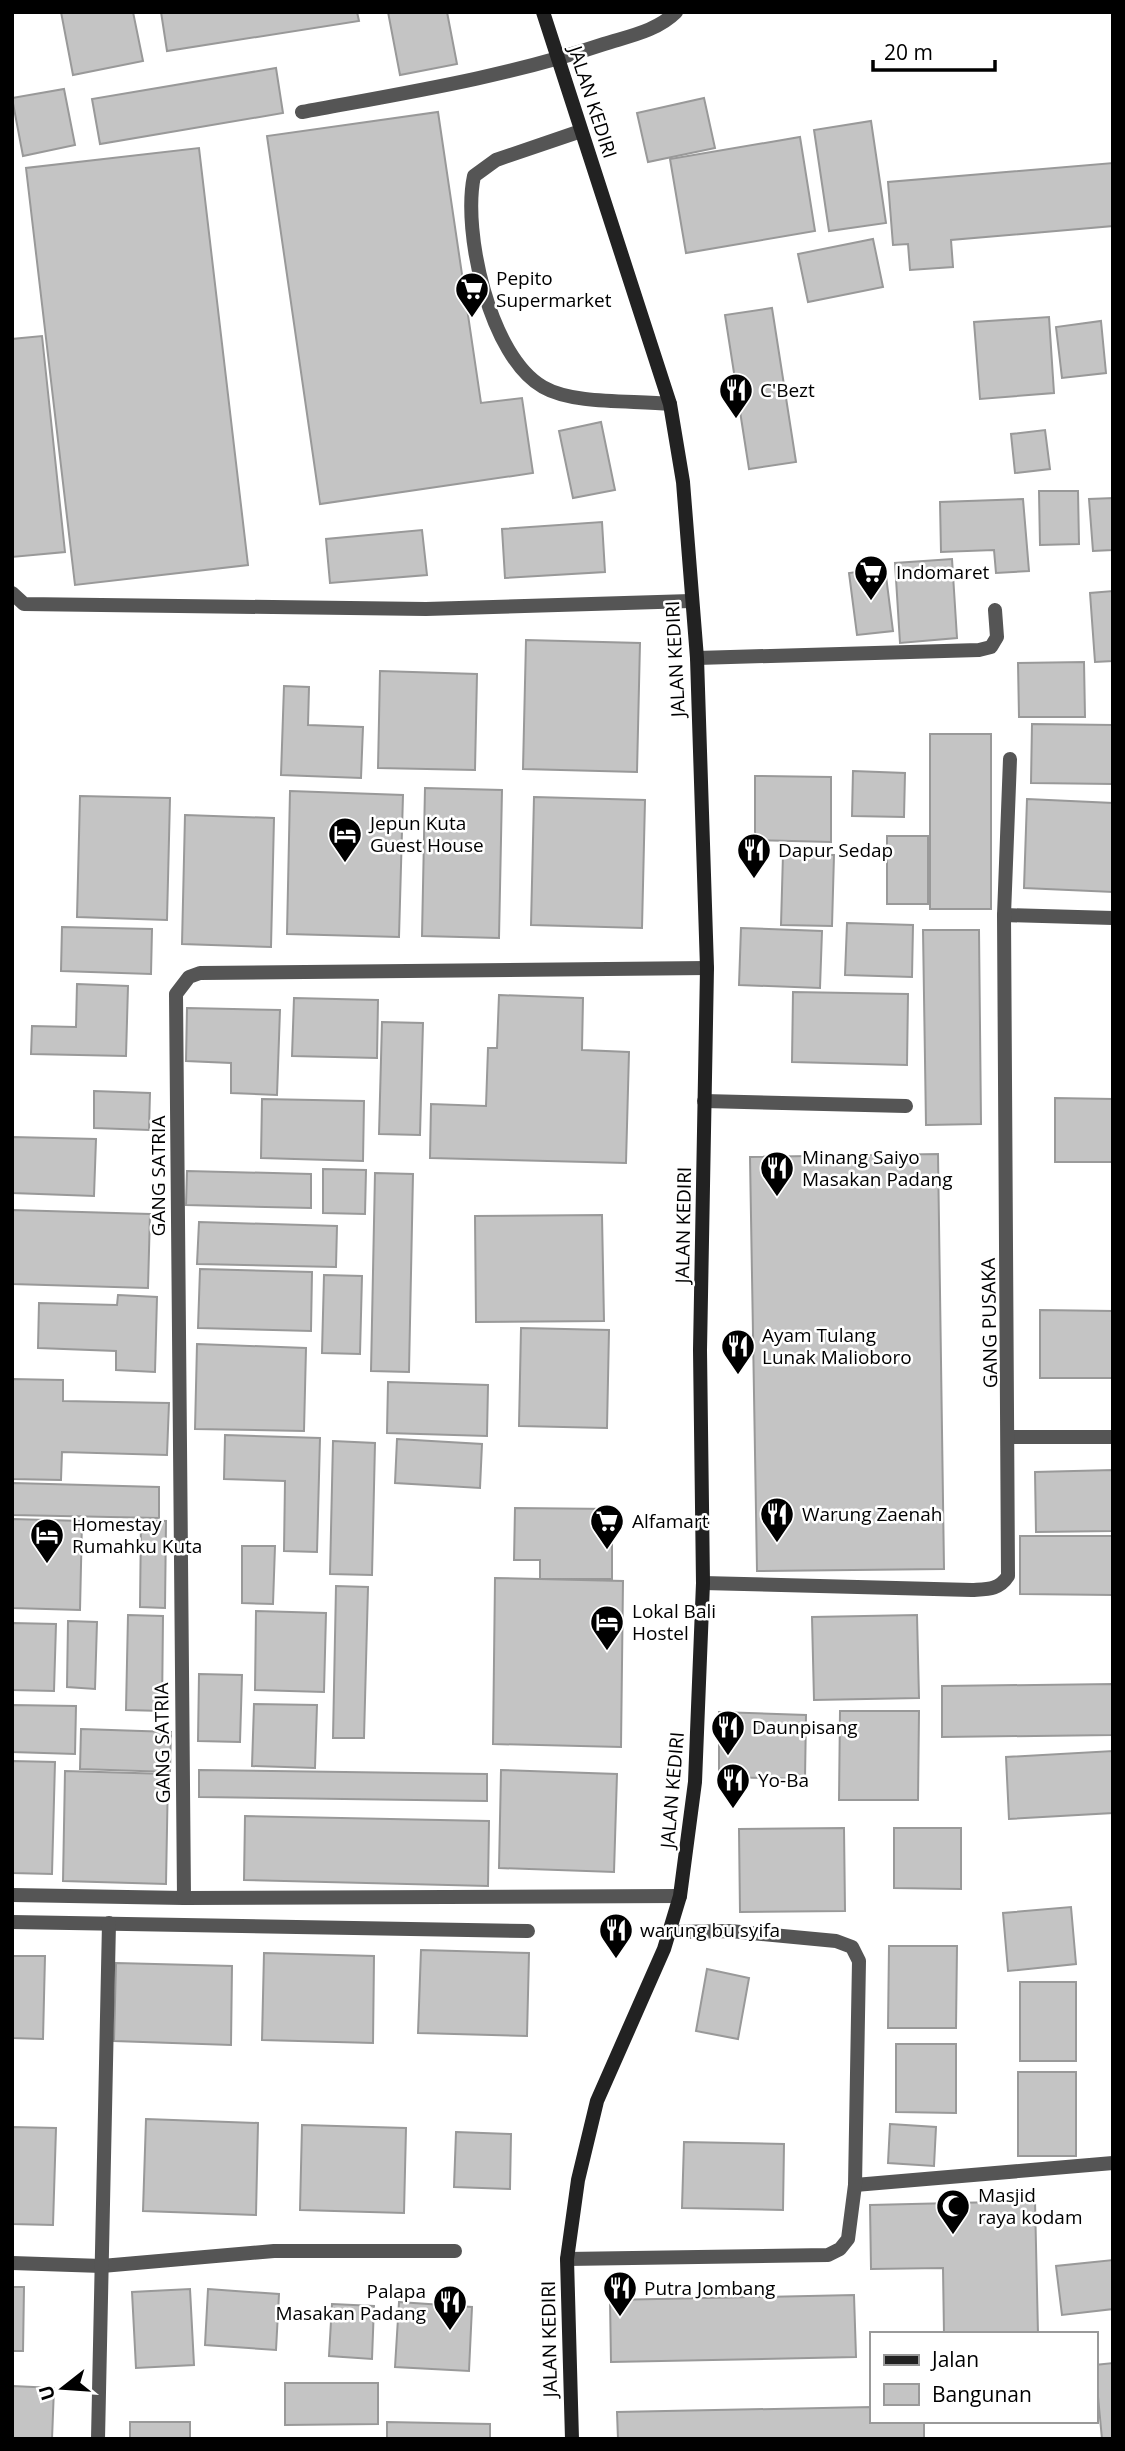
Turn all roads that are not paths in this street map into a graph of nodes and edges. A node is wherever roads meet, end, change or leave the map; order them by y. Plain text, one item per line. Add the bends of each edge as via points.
1 (543, 12) edge
2 (676, 12) edge
3 (559, 59) junction
4 (302, 112) dead end
5 (581, 131) junction
6 (670, 404) junction
7 (12, 593) edge
8 (691, 601) junction
9 (995, 610) dead end
10 (697, 658) junction
11 (1010, 759) dead end
12 (1004, 915) junction
13 (1113, 918) edge
14 (707, 968) junction
15 (704, 1101) junction
16 (906, 1106) dead end
17 (1009, 1437) junction
18 (1113, 1437) edge
19 (703, 1583) junction
20 (12, 1895) edge
21 (680, 1896) junction
22 (184, 1898) junction
23 (12, 1922) edge
24 (109, 1923) junction
25 (528, 1931) dead end
26 (669, 1932) junction
27 (1113, 2163) edge
28 (855, 2185) junction
29 (455, 2251) dead end
30 (567, 2259) junction
31 (12, 2263) edge
32 (102, 2266) junction
33 (99, 2439) edge
34 (572, 2439) edge

1 - 3 main road, JALAN KEDIRI
2 - 3 street via 662,25
3 - 4 street via 480,79
3 - 5 main road, JALAN KEDIRI
5 - 6 main road, JALAN KEDIRI
5 - 6 street via 496,160 474,176 475,242 491,310 516,364 542,387 571,396
6 - 8 main road, JALAN KEDIRI via 683,482
7 - 8 street via 24,604 426,610
8 - 10 main road, JALAN KEDIRI
9 - 10 street via 997,637 991,647 979,650
10 - 14 main road, JALAN KEDIRI
11 - 12 street, GANG PUSAKA
12 - 13 street
12 - 17 street, GANG PUSAKA
14 - 15 main road, JALAN KEDIRI
14 - 22 street, GANG SATRIA via 200,973 189,976 176,994
15 - 16 street
15 - 19 main road, JALAN KEDIRI
17 - 18 street
17 - 19 street, GANG PUSAKA via 1009,1567 1008,1576 998,1586 972,1590
19 - 21 main road, JALAN KEDIRI via 695,1782
20 - 22 street
21 - 22 street
21 - 26 main road, JALAN KEDIRI
23 - 24 street
24 - 25 street
24 - 32 street
26 - 28 street via 730,1931 836,1941 852,1947 859,1961
26 - 30 main road, JALAN KEDIRI via 597,2101 578,2180
27 - 28 street
28 - 30 street via 848,2239 828,2255
29 - 32 street via 274,2252
30 - 34 main road, JALAN KEDIRI
31 - 32 street
32 - 33 street

